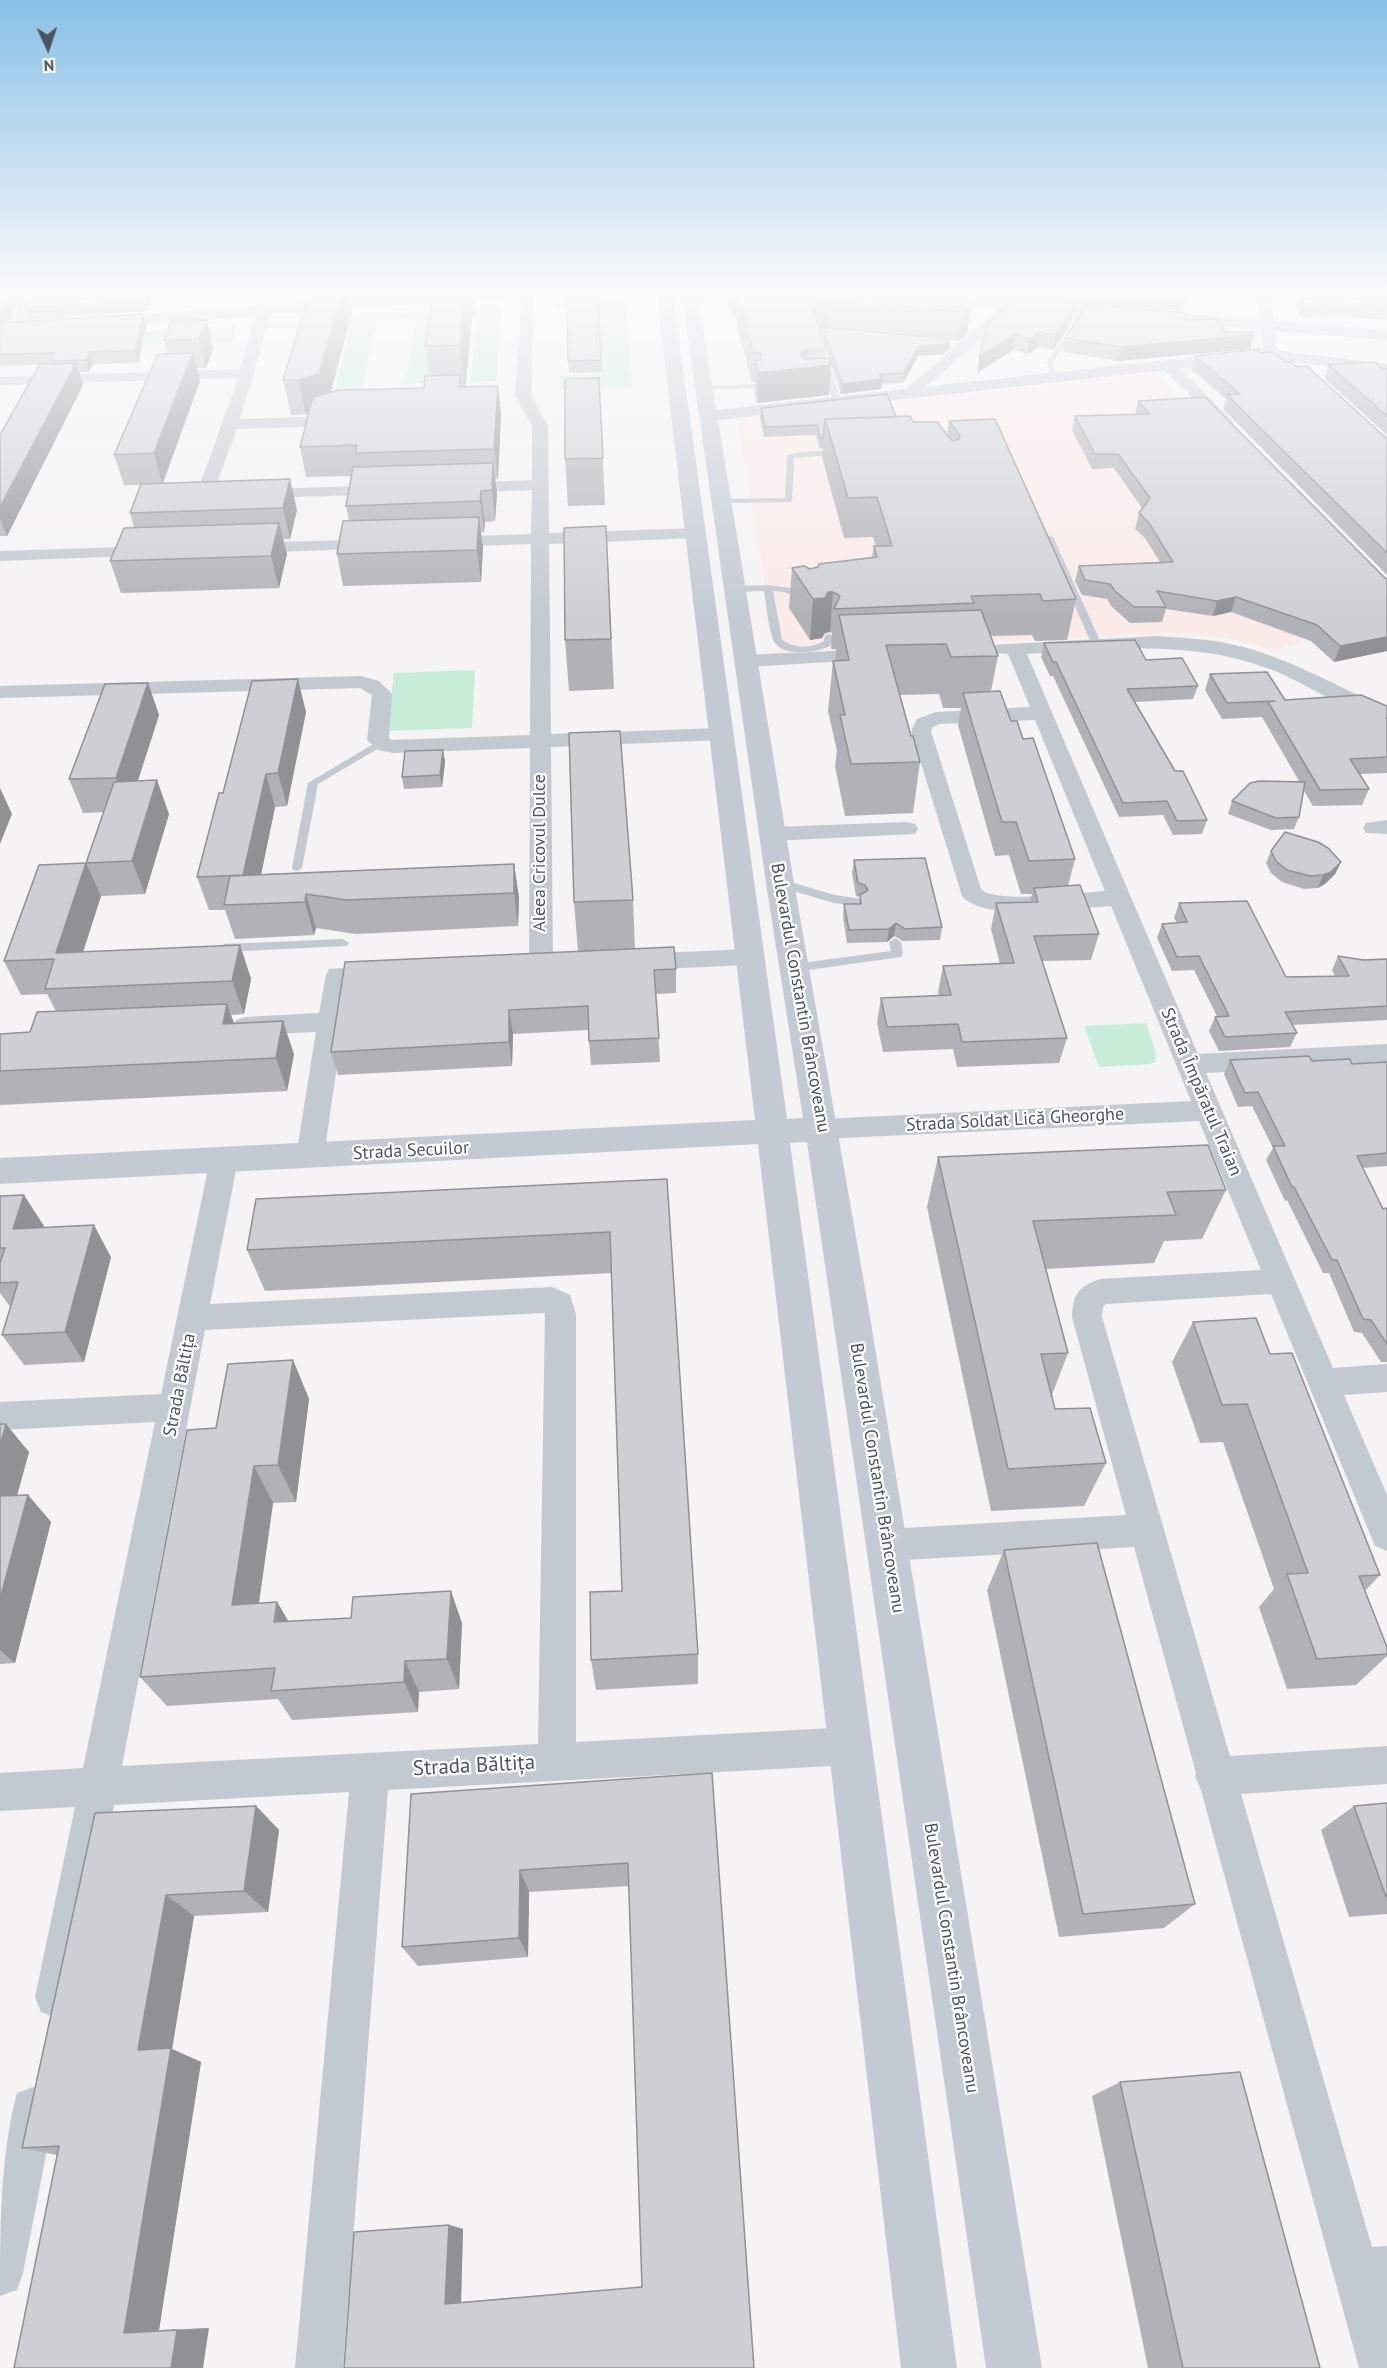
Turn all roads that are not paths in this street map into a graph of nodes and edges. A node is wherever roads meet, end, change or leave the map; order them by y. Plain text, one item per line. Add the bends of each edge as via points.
1 (238, 400) edge
2 (520, 400) edge
3 (678, 400) edge
4 (706, 400) edge
5 (851, 400) edge
6 (1202, 400) edge
7 (837, 401) joint
8 (359, 407) edge
9 (708, 416) junction
10 (230, 424) junction
11 (1238, 436) edge
12 (849, 452) edge
13 (540, 485) junction
14 (436, 489) edge
15 (401, 490) edge
16 (721, 501) junction
17 (696, 533) junction
18 (1049, 537) edge
19 (540, 539) junction
20 (426, 542) edge
21 (390, 543) edge
22 (225, 549) edge
23 (166, 551) edge
24 (5, 562) edge
25 (768, 588) junction
26 (735, 589) junction
27 (704, 590) junction
28 (810, 604) edge
29 (829, 637) edge
30 (1097, 645) junction
31 (1015, 648) junction
32 (979, 650) edge
33 (896, 654) edge
34 (746, 661) junction
35 (0, 692) edge
36 (1042, 712) junction
37 (1387, 717) edge
38 (722, 734) junction
39 (539, 741) junction
40 (380, 743) junction
41 (908, 829) dead end
42 (772, 834) junction
43 (297, 868) dead end
44 (780, 883) junction
45 (1120, 898) junction
46 (858, 902) edge
47 (895, 942) edge
48 (343, 943) edge
49 (217, 949) edge
50 (749, 957) junction
51 (613, 963) edge
52 (541, 966) edge
53 (794, 968) junction
54 (410, 972) edge
55 (331, 1022) junction
56 (225, 1027) edge
57 (1387, 1053) edge
58 (1189, 1064) junction
59 (1208, 1110) junction
60 (822, 1129) junction
61 (772, 1132) junction
62 (310, 1156) junction
63 (224, 1160) junction
64 (0, 1171) edge
65 (1280, 1281) junction
66 (194, 1318) junction
67 (1387, 1378) edge
68 (1323, 1383) junction
69 (176, 1407) junction
70 (0, 1416) edge
71 (1146, 1530) junction
72 (1387, 1535) edge
73 (887, 1545) junction
74 (850, 1746) junction
75 (557, 1762) junction
76 (1387, 1765) edge
77 (370, 1772) junction
78 (1214, 1776) junction
79 (98, 1787) junction
80 (0, 1792) edge
81 (49, 2031) edge
82 (39, 2078) edge
83 (2, 2252) edge
84 (1371, 2270) edge
85 (319, 2368) edge
86 (929, 2368) edge
87 (1014, 2368) edge
88 (1383, 2368) edge

1 - 10 street
2 - 13 street, Aleea Cricovul Dulce via 540,426
3 - 17 main road
4 - 9 main road, Bulevardul Constantin Brâncoveanu
5 - 7 main road
6 - 11 street
7 - 9 main road
8 - 10 street via 307,422
9 - 16 main road, Bulevardul Constantin Brâncoveanu
10 - 15 street via 204,496
12 - 16 lane via 790,457 789,500
13 - 14 street
13 - 19 street, Aleea Cricovul Dulce
16 - 26 main road, Bulevardul Constantin Brâncoveanu
17 - 19 street
17 - 27 main road
18 - 30 lane
19 - 20 street
19 - 39 street, Aleea Cricovul Dulce
21 - 22 street
23 - 24 street
25 - 26 lane
25 - 28 lane via 793,592
25 - 29 lane via 781,644 796,649 816,648 827,644
26 - 27 main road
26 - 34 main road, Bulevardul Constantin Brâncoveanu
27 - 38 main road
30 - 31 street
30 - 37 street via 1185,643 1236,651 1277,665
31 - 32 street
31 - 36 street, Strada Împăratul Traian
33 - 34 street
34 - 42 main road, Bulevardul Constantin Brâncoveanu
35 - 40 street via 361,682 382,694 377,735
36 - 45 street, Strada Împăratul Traian
36 - 45 street via 936,718 924,723 921,731 970,891 977,899 1002,905
38 - 39 street
38 - 50 main road
39 - 40 street via 393,747
39 - 52 street, Aleea Cricovul Dulce
40 - 43 lane via 313,783
41 - 42 street
42 - 44 main road, Bulevardul Constantin Brâncoveanu
44 - 46 lane
44 - 53 main road, Bulevardul Constantin Brâncoveanu
45 - 58 street, Strada Împăratul Traian
47 - 53 lane via 897,954
48 - 49 lane
50 - 51 street
50 - 61 main road
53 - 60 main road, Bulevardul Constantin Brâncoveanu
54 - 55 street via 338,975
55 - 56 street
55 - 62 street
57 - 58 street
58 - 59 street, Strada Împăratul Traian
59 - 60 street, Strada Soldat Lică Gheorghe
59 - 65 street, Strada Împăratul Traian
60 - 61 main road, Strada Secuilor
60 - 73 main road, Bulevardul Constantin Brâncoveanu
61 - 62 main road, Strada Secuilor
61 - 74 main road
62 - 63 main road, Strada Secuilor
63 - 64 main road, Strada Secuilor
63 - 66 street, Strada Băltița
65 - 68 street, Strada Împăratul Traian
65 - 71 street via 1100,1292 1088,1301 1087,1317
66 - 69 street, Strada Băltița
66 - 75 street via 552,1300 559,1304
67 - 68 street
68 - 72 street, Strada Împăratul Traian
69 - 70 street
69 - 79 street, Strada Băltița
71 - 73 street
71 - 78 street
73 - 87 main road, Bulevardul Constantin Brâncoveanu
74 - 75 street, Strada Băltița
74 - 86 main road
75 - 77 street, Strada Băltița
76 - 78 street
77 - 79 street, Strada Băltița
77 - 85 street
78 - 84 street
79 - 80 street, Strada Băltița
79 - 81 street, Strada Băltița
82 - 83 street
84 - 88 street

